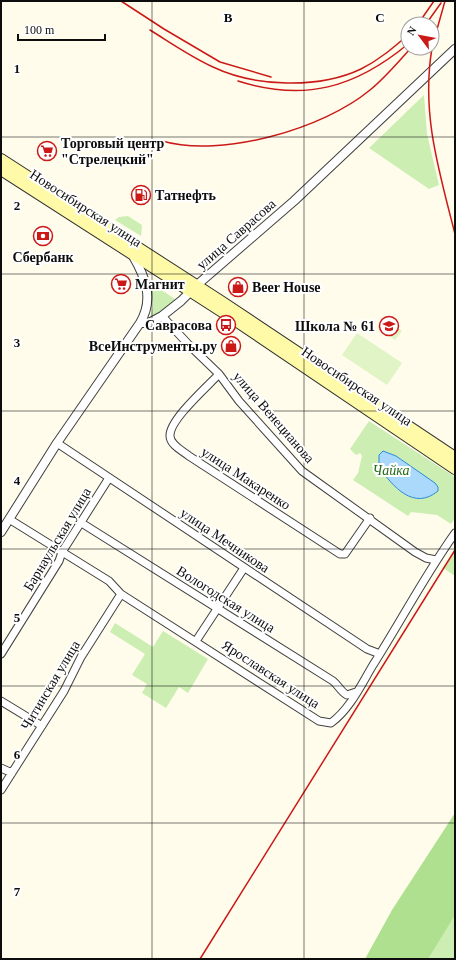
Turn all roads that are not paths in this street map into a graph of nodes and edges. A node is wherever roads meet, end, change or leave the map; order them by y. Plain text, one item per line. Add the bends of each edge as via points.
1 (455, 49) edge
2 (1, 159) edge
3 (1, 170) edge
4 (133, 256) junction
5 (193, 288) junction
6 (162, 316) junction
7 (140, 323) junction
8 (219, 374) junction
9 (58, 443) junction
10 (455, 457) edge
11 (455, 469) edge
12 (109, 478) junction
13 (370, 518) junction
14 (5, 521) edge
15 (80, 522) junction
16 (1, 532) edge
17 (455, 533) edge
18 (62, 552) junction
19 (436, 560) junction
20 (244, 568) junction
21 (121, 594) junction
22 (217, 608) junction
23 (196, 641) junction
24 (1, 654) edge
25 (380, 654) junction
26 (356, 692) junction
27 (1, 701) edge
28 (42, 726) junction
29 (1, 768) edge
30 (12, 773) junction
31 (1, 790) edge

1 - 5 street, улица Саврасова via 294,201
2 - 5 main road, Новосибирская улица
3 - 4 main road, Новосибирская улица
4 - 5 main road, Новосибирская улица
4 - 7 street via 144,274 147,288 148,303
5 - 6 street, улица Саврасова
5 - 10 main road, Новосибирская улица
5 - 11 main road, Новосибирская улица
6 - 7 street, улица Саврасова via 149,323
6 - 8 street, улица Венецианова
7 - 9 street
8 - 13 street, улица Венецианова via 239,401 302,471
8 - 13 street, улица Макаренко via 183,411 172,429 170,437 173,444 340,554 346,554
9 - 12 street, улица Мечникова
9 - 14 street
12 - 15 street, Барнаульская улица
12 - 20 street, улица Мечникова
13 - 19 street, улица Венецианова via 415,552
14 - 16 street
14 - 18 street, Ярославская улица
15 - 18 street, Барнаульская улица
15 - 22 street, Вологодская улица
17 - 19 street, Ярославская улица
18 - 21 street, Ярославская улица via 109,581
18 - 24 street, Барнаульская улица via 59,562
19 - 25 street, Ярославская улица
20 - 22 street
20 - 25 street, улица Мечникова via 367,649
21 - 23 street, Ярославская улица
21 - 28 street, Читинская улица
22 - 23 street
22 - 26 street, Вологодская улица via 341,687 347,695
23 - 26 street, Ярославская улица via 319,721 331,723 339,717
25 - 26 street, Ярославская улица
27 - 28 street
28 - 30 street, Читинская улица
29 - 30 street
30 - 31 street, Читинская улица

